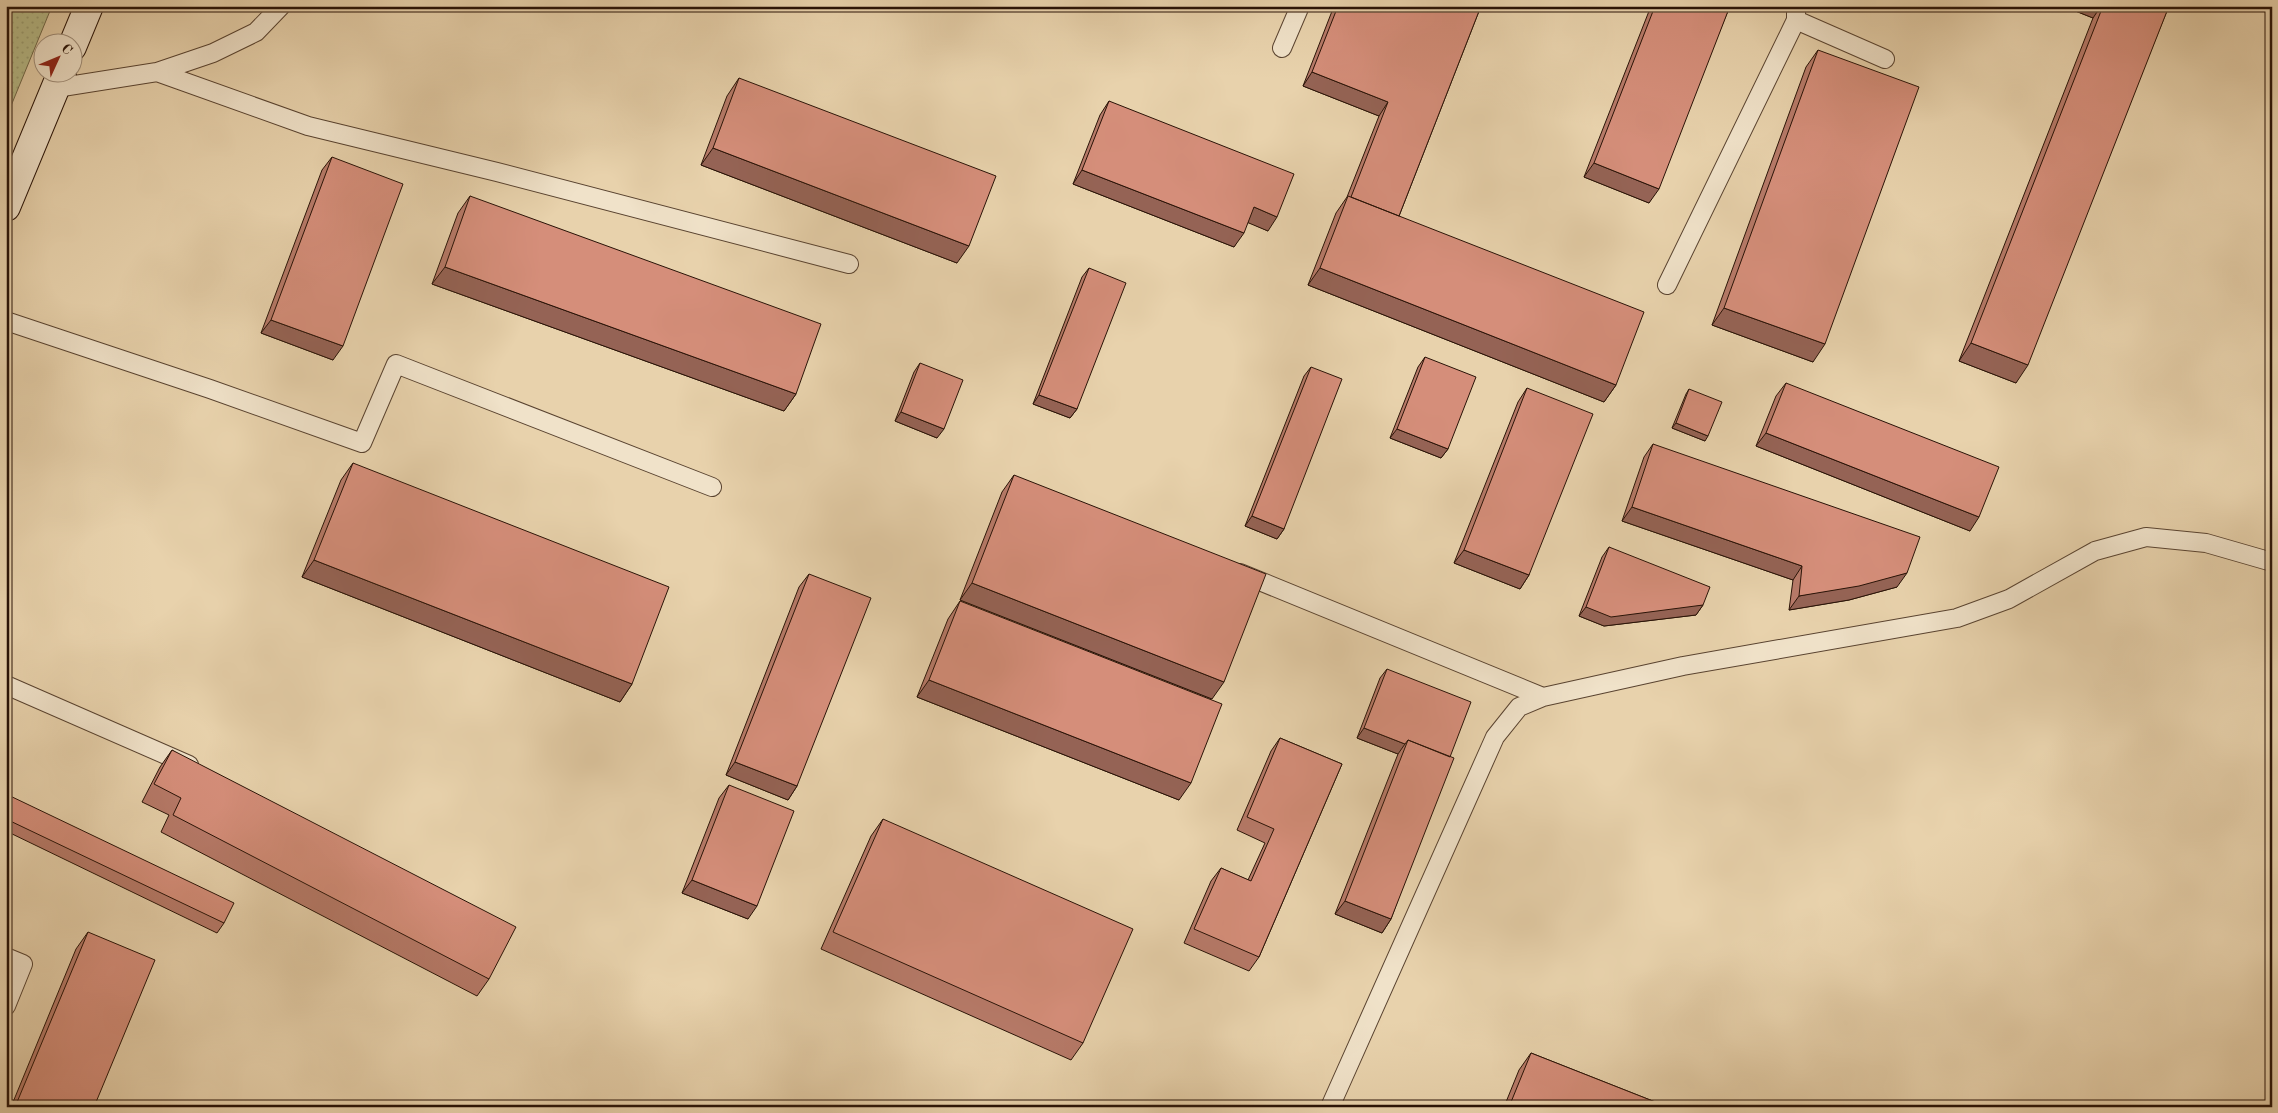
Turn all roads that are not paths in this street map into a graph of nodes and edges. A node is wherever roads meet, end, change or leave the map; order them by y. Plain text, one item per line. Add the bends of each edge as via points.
1 (89, 6) edge
2 (281, 6) edge
3 (1300, 6) edge
4 (1796, 13) edge
5 (78, 32) edge
6 (1282, 48) dead end
7 (1884, 59) dead end
8 (157, 72) junction
9 (82, 78) edge
10 (58, 82) edge
11 (6, 208) edge
12 (849, 264) dead end
13 (1668, 285) dead end
14 (6, 321) edge
15 (712, 487) dead end
16 (2272, 562) edge
17 (1225, 567) edge
18 (6, 685) edge
19 (1543, 697) junction
20 (208, 774) edge
21 (6, 957) edge
22 (6, 1006) edge
23 (1330, 1107) edge

1 - 5 main road
2 - 8 lane via 256,32 213,53
3 - 6 lane
4 - 7 lane
4 - 13 lane
8 - 9 lane
8 - 12 lane via 308,126
10 - 11 main road
14 - 15 lane via 362,443 396,364
16 - 19 lane via 2206,543 2146,537 2095,551 2009,599 1957,618 1683,666
17 - 19 lane
18 - 20 lane
19 - 23 lane via 1519,707 1495,737
21 - 22 lane via 23,964

